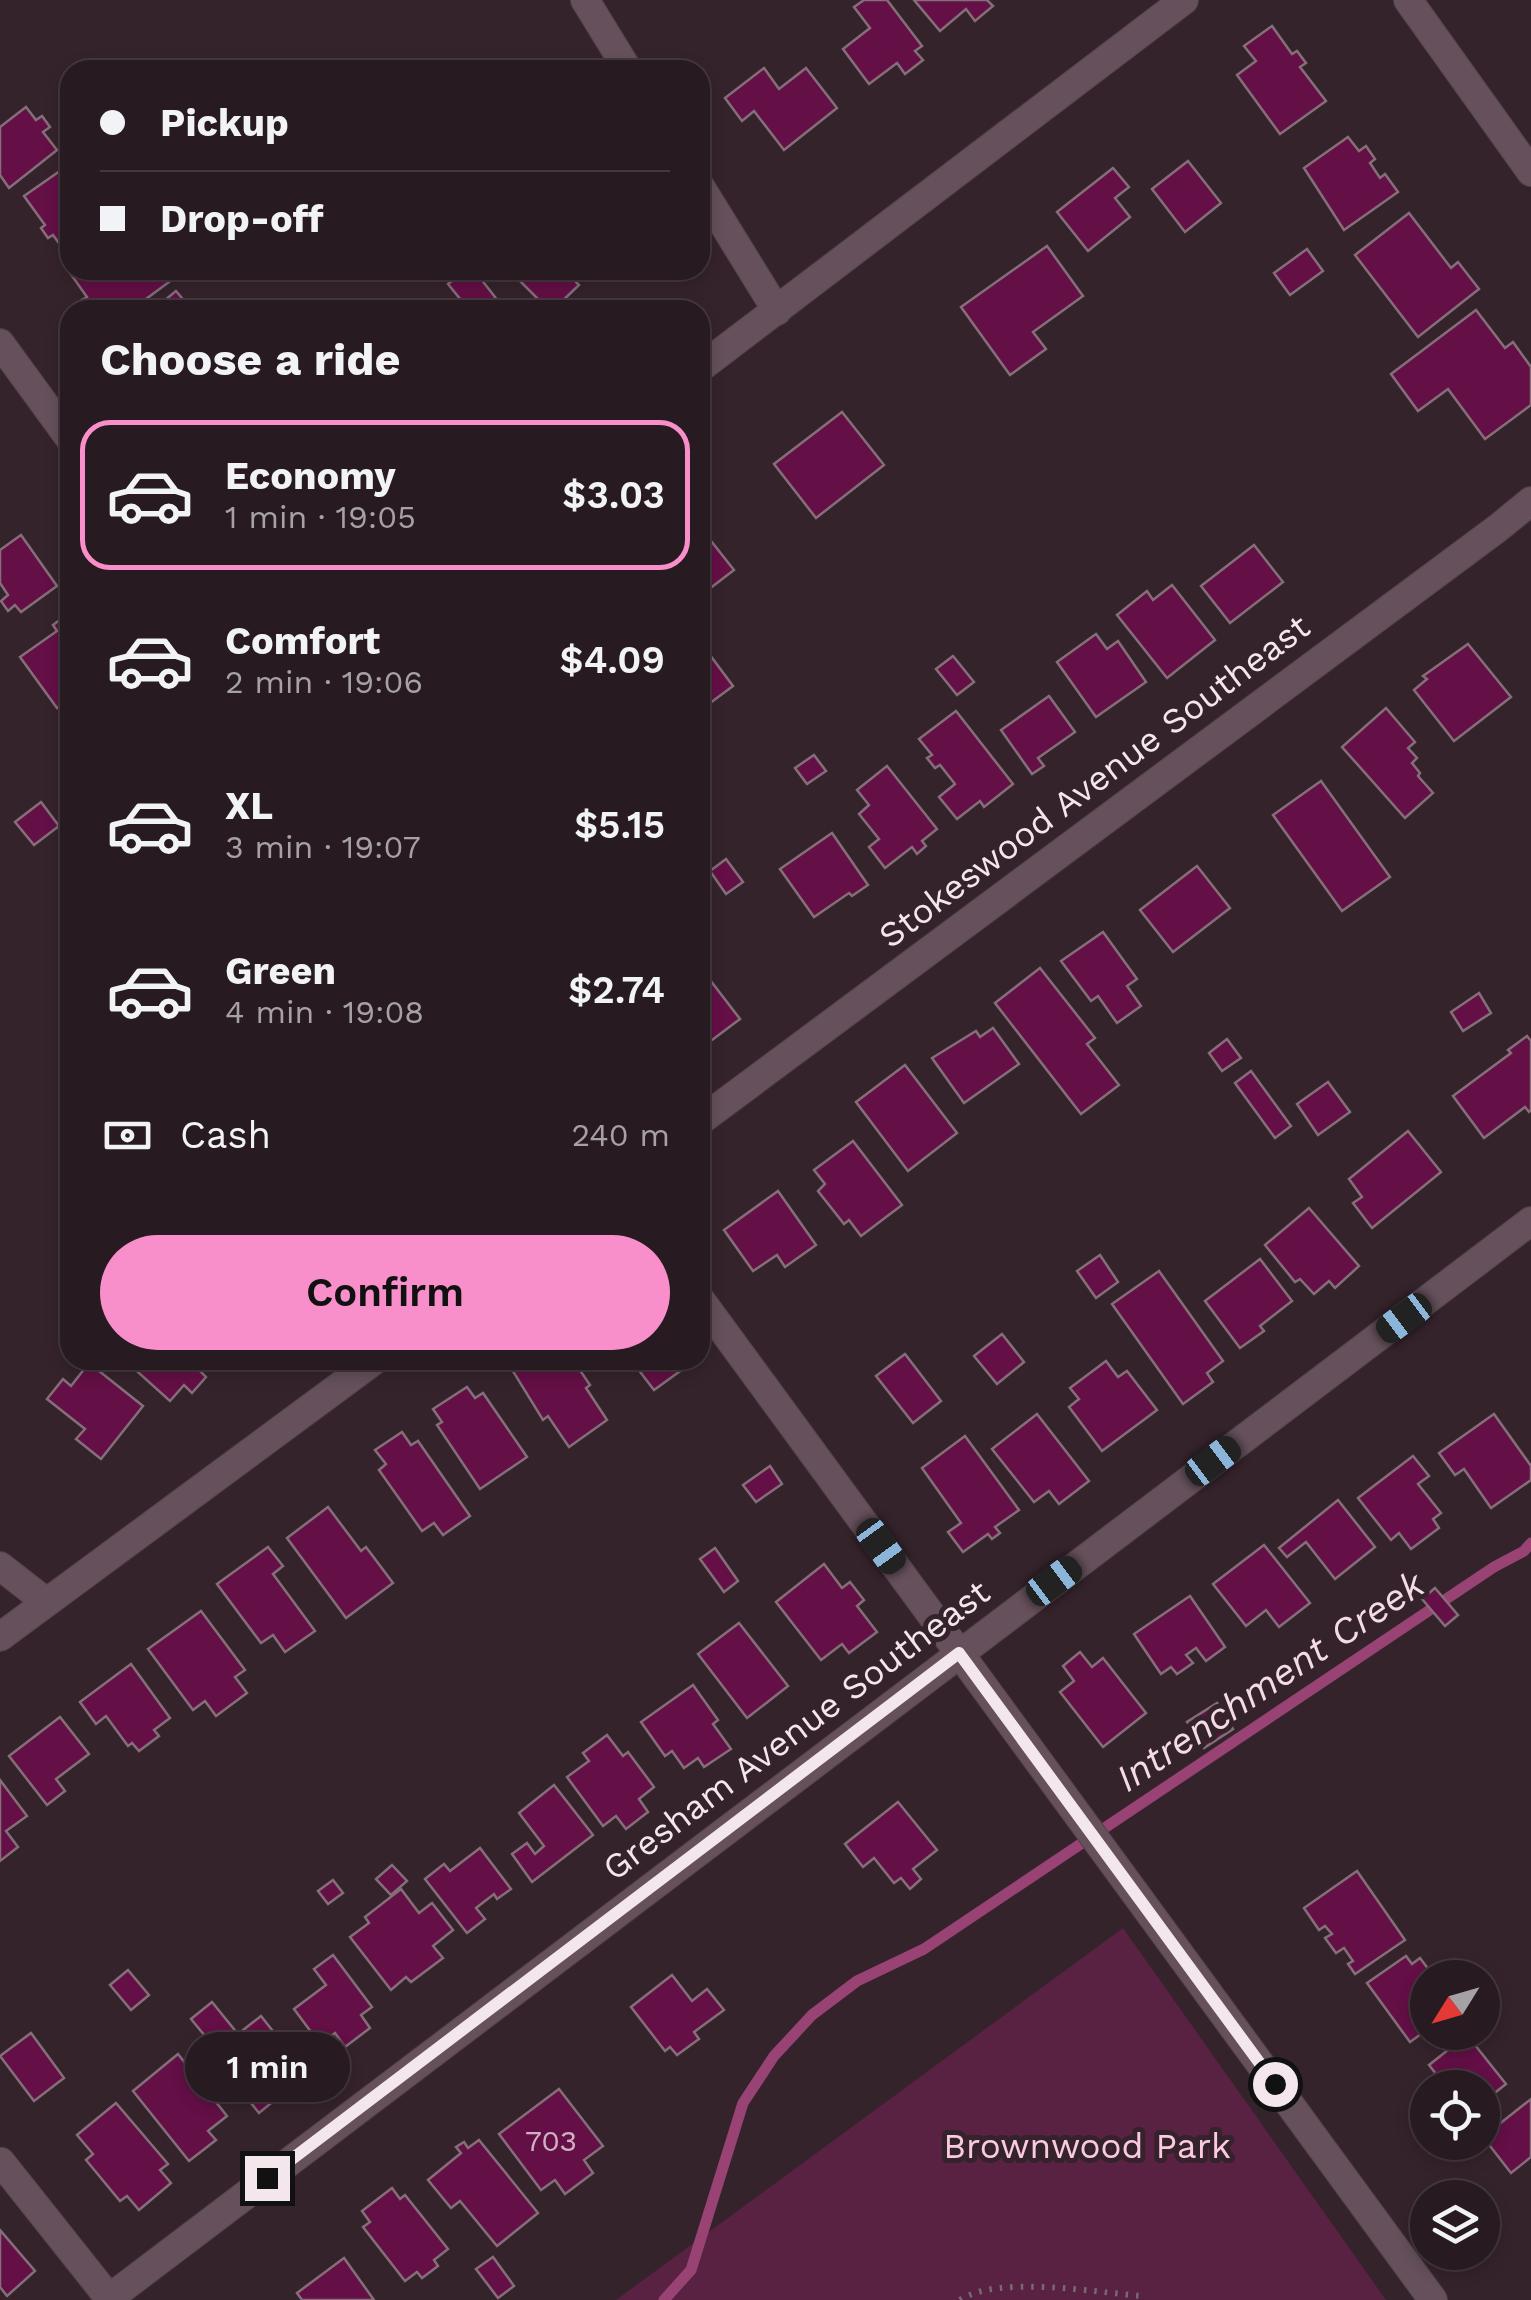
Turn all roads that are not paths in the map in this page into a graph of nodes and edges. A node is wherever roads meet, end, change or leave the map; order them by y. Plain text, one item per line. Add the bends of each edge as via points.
1 (585, 0) edge
2 (1184, 0) edge
3 (1408, 0) edge
4 (622, 60) edge
5 (1531, 172) edge
6 (710, 202) edge
7 (777, 311) junction
8 (0, 343) edge
9 (710, 361) edge
10 (60, 425) edge
11 (1531, 500) edge
12 (710, 1114) edge
13 (1531, 1222) edge
14 (710, 1313) edge
15 (361, 1370) edge
16 (0, 1566) edge
17 (45, 1601) junction
18 (0, 1637) edge
19 (959, 1653) junction
20 (1, 2162) edge
21 (108, 2299) edge
22 (1433, 2300) edge

1 - 4 street
2 - 7 street
3 - 5 street
6 - 7 street
7 - 9 street
8 - 10 street
11 - 12 street, Stokeswood Avenue Southeast
13 - 19 street, Gresham Avenue Southeast
14 - 19 street
15 - 17 street
16 - 17 street
17 - 18 street
19 - 21 street, Gresham Avenue Southeast
19 - 22 street
20 - 21 street

